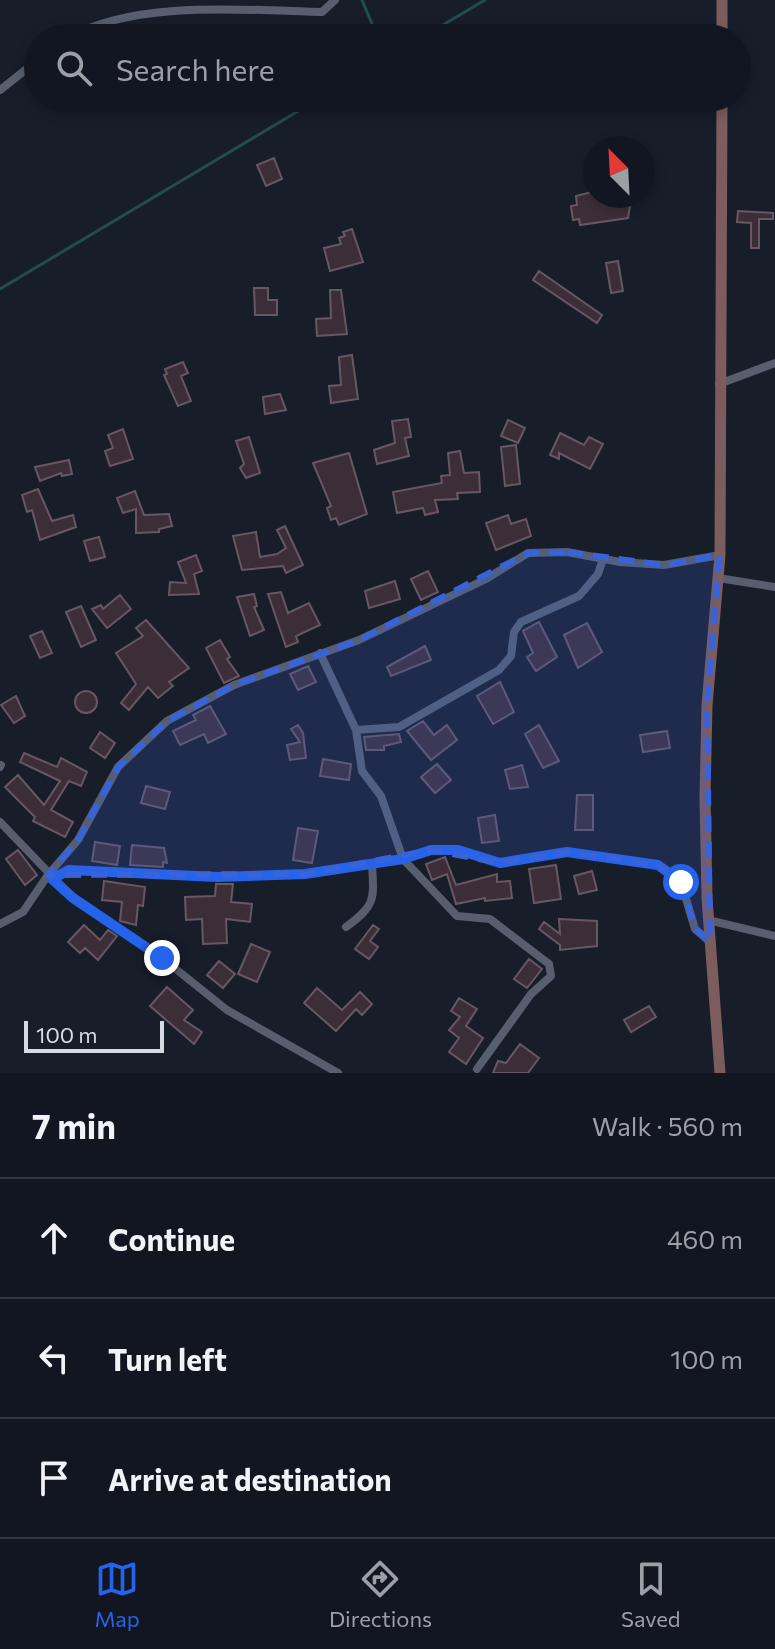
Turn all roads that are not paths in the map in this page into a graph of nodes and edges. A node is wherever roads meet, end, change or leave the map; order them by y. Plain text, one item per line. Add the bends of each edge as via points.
1 (335, 0) edge
2 (722, 0) edge
3 (90, 24) edge
4 (722, 24) edge
5 (24, 71) edge
6 (0, 90) edge
7 (722, 112) edge
8 (775, 363) edge
9 (718, 385) junction
10 (720, 555) junction
11 (603, 559) junction
12 (718, 578) junction
13 (775, 587) edge
14 (320, 653) junction
15 (356, 730) junction
16 (0, 822) edge
17 (403, 859) junction
18 (372, 864) junction
19 (50, 877) junction
20 (708, 920) junction
21 (0, 924) edge
22 (346, 927) dead end
23 (775, 936) edge
24 (710, 942) junction
25 (477, 1069) dead end
26 (338, 1073) edge
27 (720, 1073) edge

1 - 3 street via 322,12 184,9 131,13
2 - 4 main road
5 - 6 street
7 - 9 main road
8 - 9 street
9 - 10 main road
10 - 11 street via 664,565
10 - 12 main road
11 - 14 street via 567,552 528,553 486,579 359,640
11 - 15 street via 579,596 521,622 511,656 499,670 399,727
12 - 13 street
12 - 20 main road via 707,705
14 - 15 street
14 - 19 street via 234,685 167,721 118,767 78,840
15 - 17 street via 362,771 381,796
16 - 19 street
17 - 18 street
17 - 24 street via 431,850 458,850 512,863 567,852 658,865 681,882 695,929
17 - 25 street via 457,916 490,919 549,964 551,976 531,994
18 - 19 street via 305,874 217,877 69,870
18 - 22 street via 370,909
19 - 21 street via 23,912
19 - 26 street via 227,1010
20 - 23 street
20 - 24 main road
24 - 27 main road

